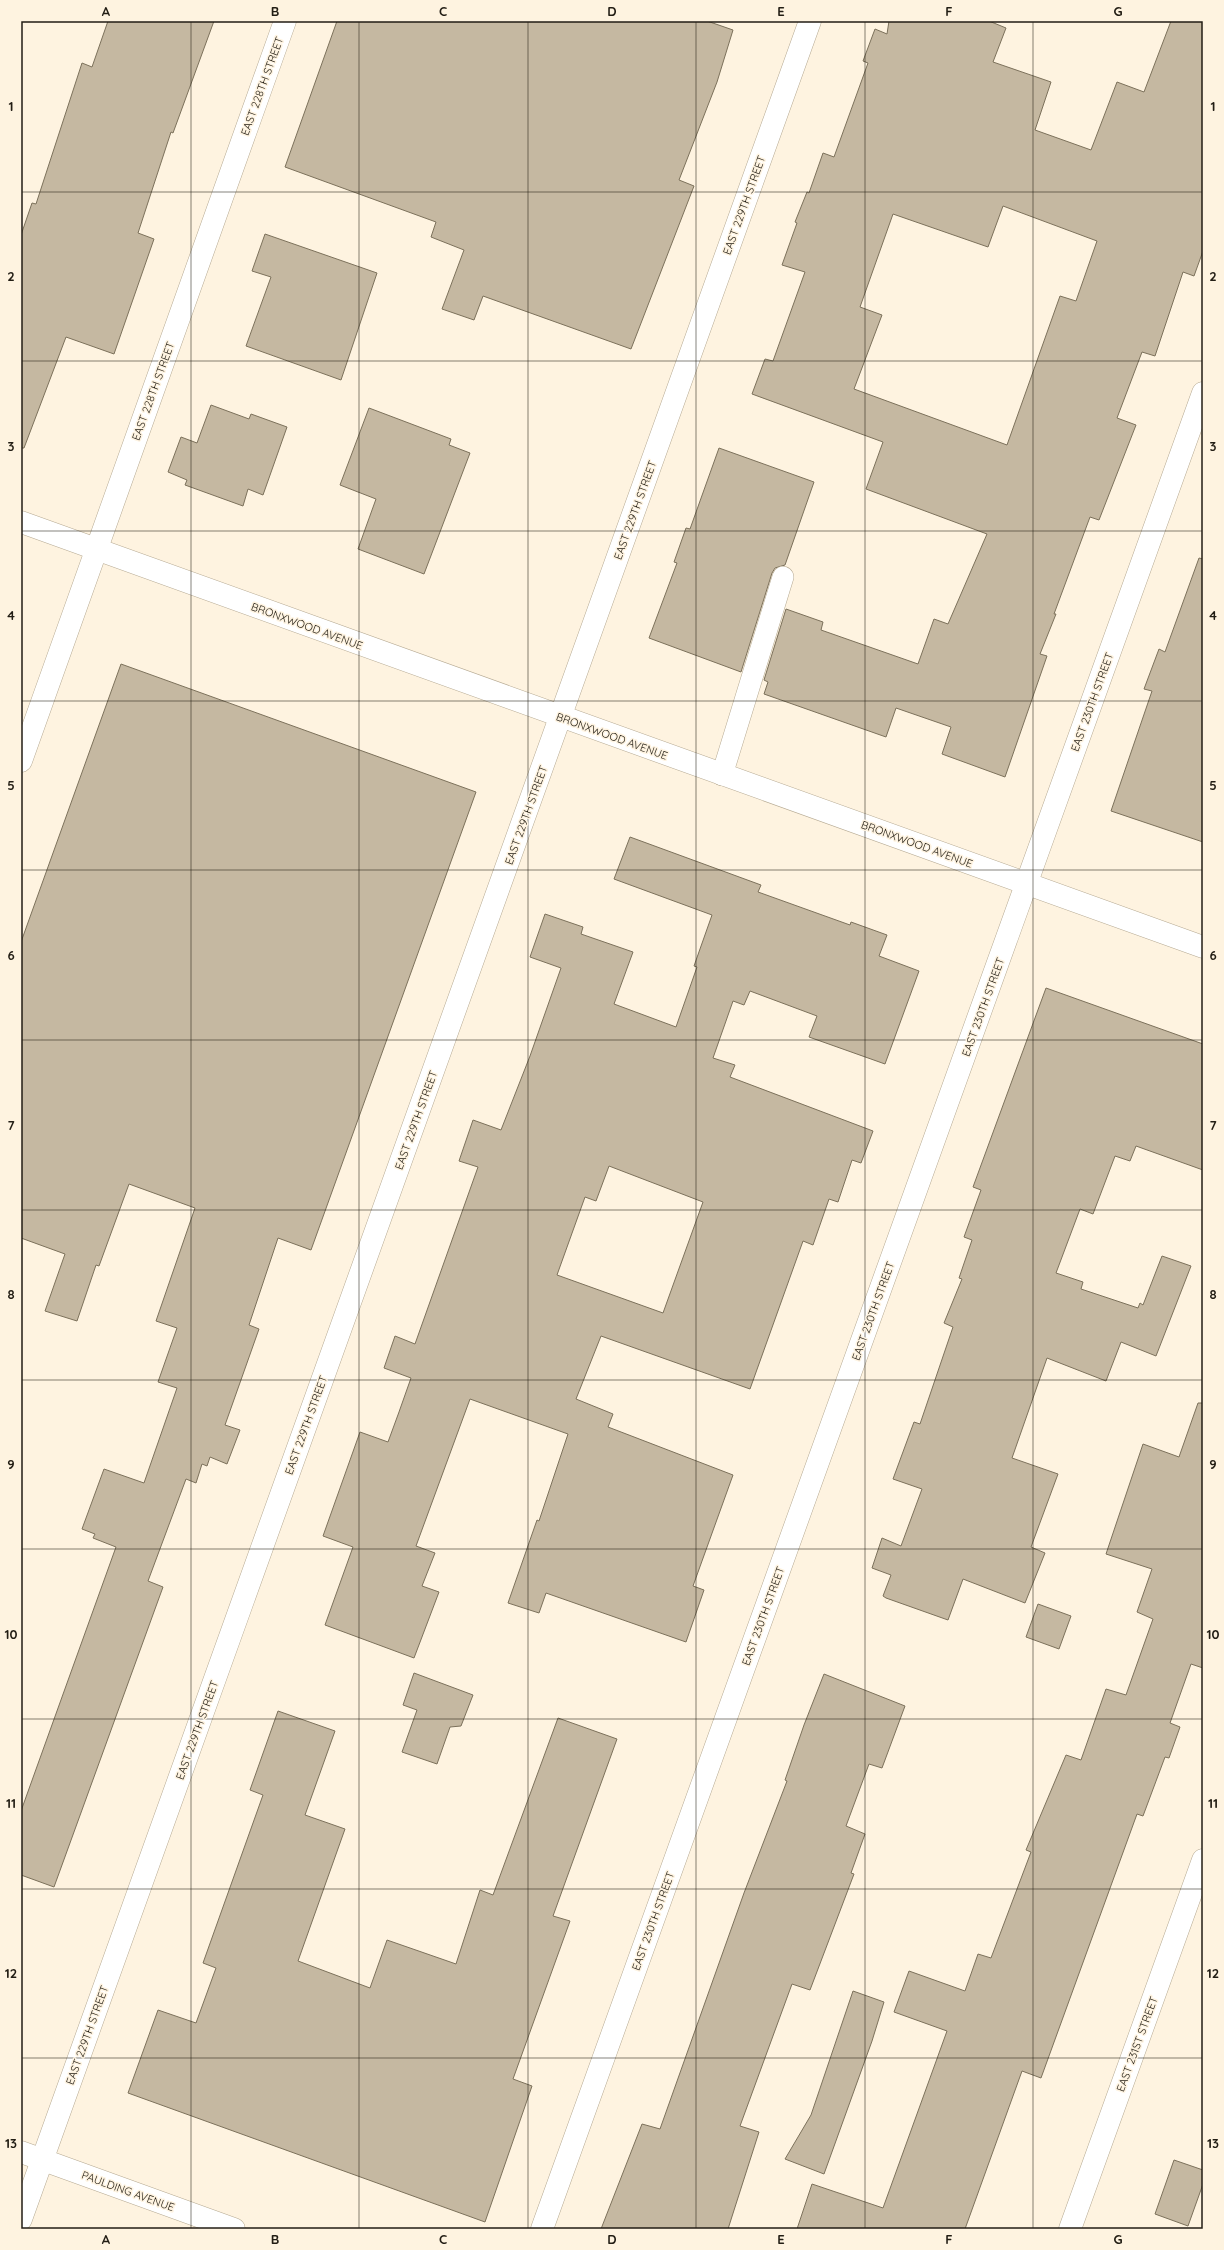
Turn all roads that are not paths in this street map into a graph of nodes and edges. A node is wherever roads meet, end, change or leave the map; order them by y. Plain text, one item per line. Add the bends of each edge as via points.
1 (286, 21) edge
2 (810, 21) edge
3 (1203, 393) edge
4 (21, 522) edge
5 (96, 550) junction
6 (783, 577) dead end
7 (561, 717) junction
8 (21, 761) edge
9 (722, 775) junction
10 (1027, 883) junction
11 (1203, 947) edge
12 (1203, 1860) edge
13 (21, 2152) edge
14 (42, 2160) junction
15 (21, 2219) edge
16 (234, 2229) edge
17 (542, 2229) edge
18 (1070, 2229) edge

1 - 5 street, EAST 228TH STREET
2 - 7 street, EAST 229TH STREET
3 - 10 street, EAST 230TH STREET
4 - 5 street, BRONXWOOD AVENUE
5 - 7 street, BRONXWOOD AVENUE
5 - 8 street, EAST 228TH STREET
6 - 9 lane
7 - 9 street, BRONXWOOD AVENUE
7 - 14 street, EAST 229TH STREET
9 - 10 street, BRONXWOOD AVENUE
10 - 11 street, BRONXWOOD AVENUE
10 - 17 street, EAST 230TH STREET
12 - 18 street, EAST 231ST STREET
13 - 14 street, PAULDING AVENUE
14 - 15 street, EAST 229TH STREET
14 - 16 street, PAULDING AVENUE

